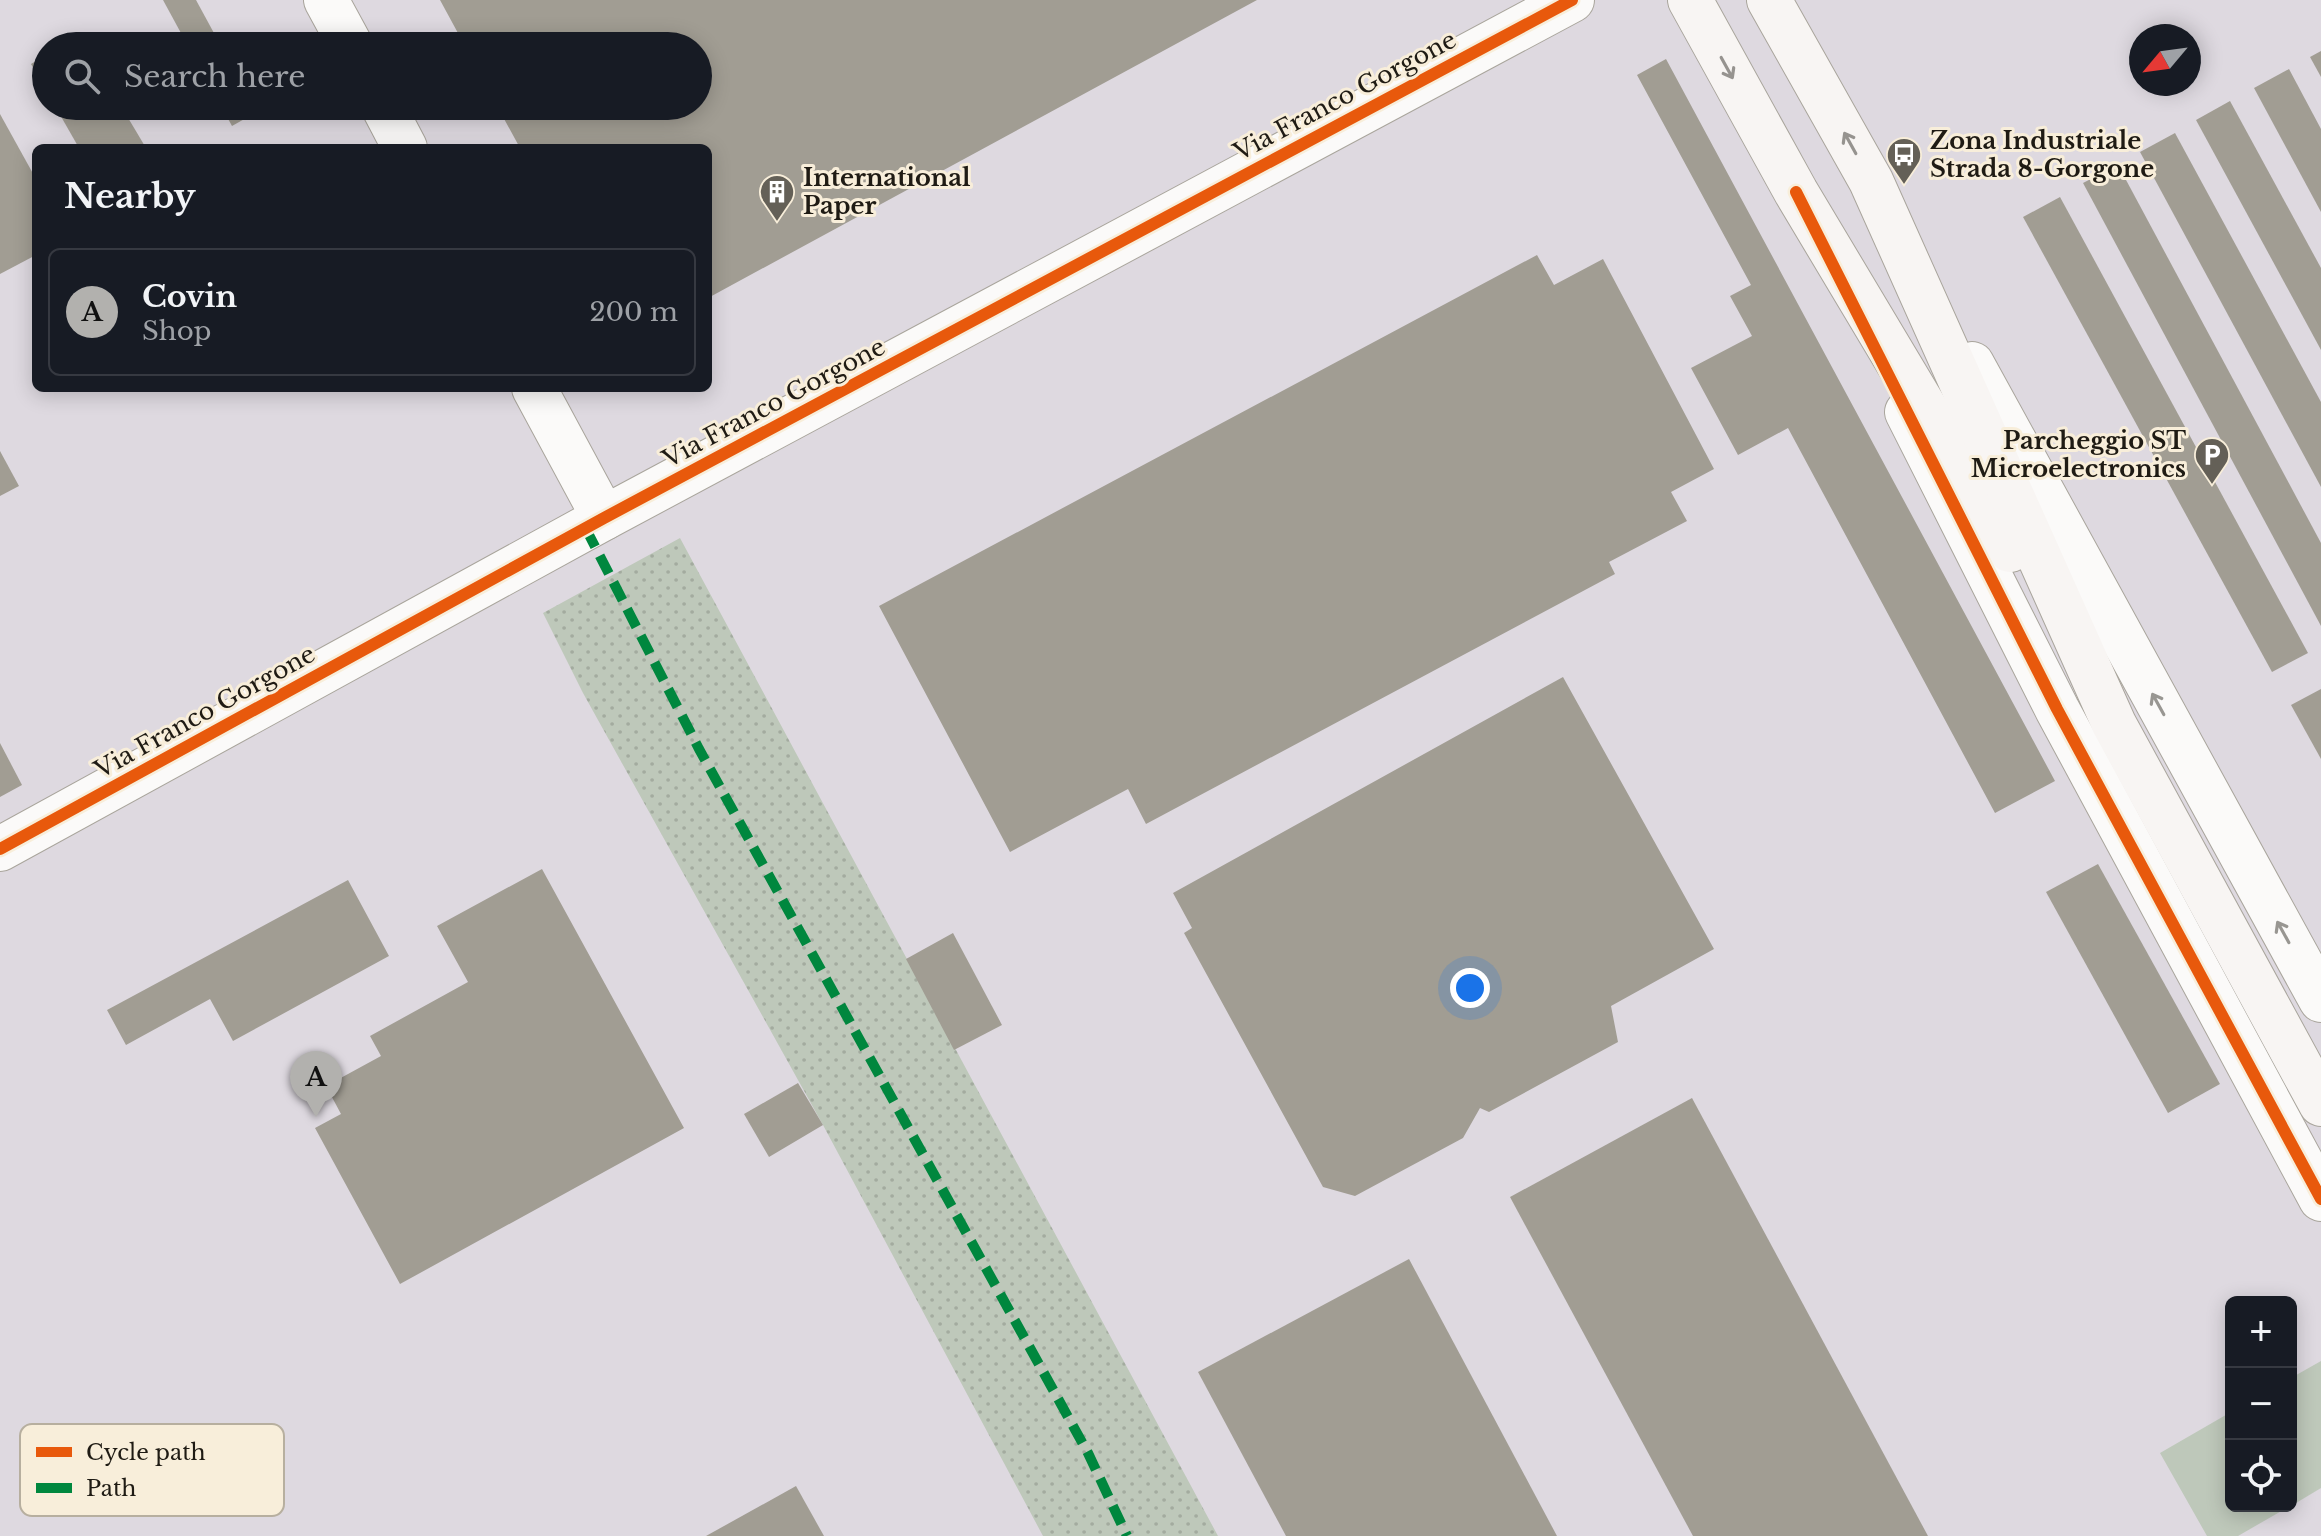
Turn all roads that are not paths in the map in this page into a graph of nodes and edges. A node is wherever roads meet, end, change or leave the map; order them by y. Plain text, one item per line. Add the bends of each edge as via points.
1 (326, 0) edge
2 (1572, 0) edge
3 (1690, 0) edge
4 (1769, 0) edge
5 (343, 32) edge
6 (390, 120) edge
7 (403, 144) edge
8 (1871, 181) junction
9 (1796, 192) junction
10 (536, 392) edge
11 (604, 518) junction
12 (2114, 724) junction
13 (0, 849) edge
14 (2321, 1000) edge
15 (2321, 1104) edge
16 (2321, 1199) edge

1 - 5 street
2 - 11 street, Via Franco Gorgone
3 -> 9 main road
8 -> 4 main road
6 - 7 street
8 - 12 main road
14 -> 8 street
9 - 12 main road
9 - 16 street via 2057,709
10 - 11 street
11 - 13 street, Via Franco Gorgone
12 - 15 main road

